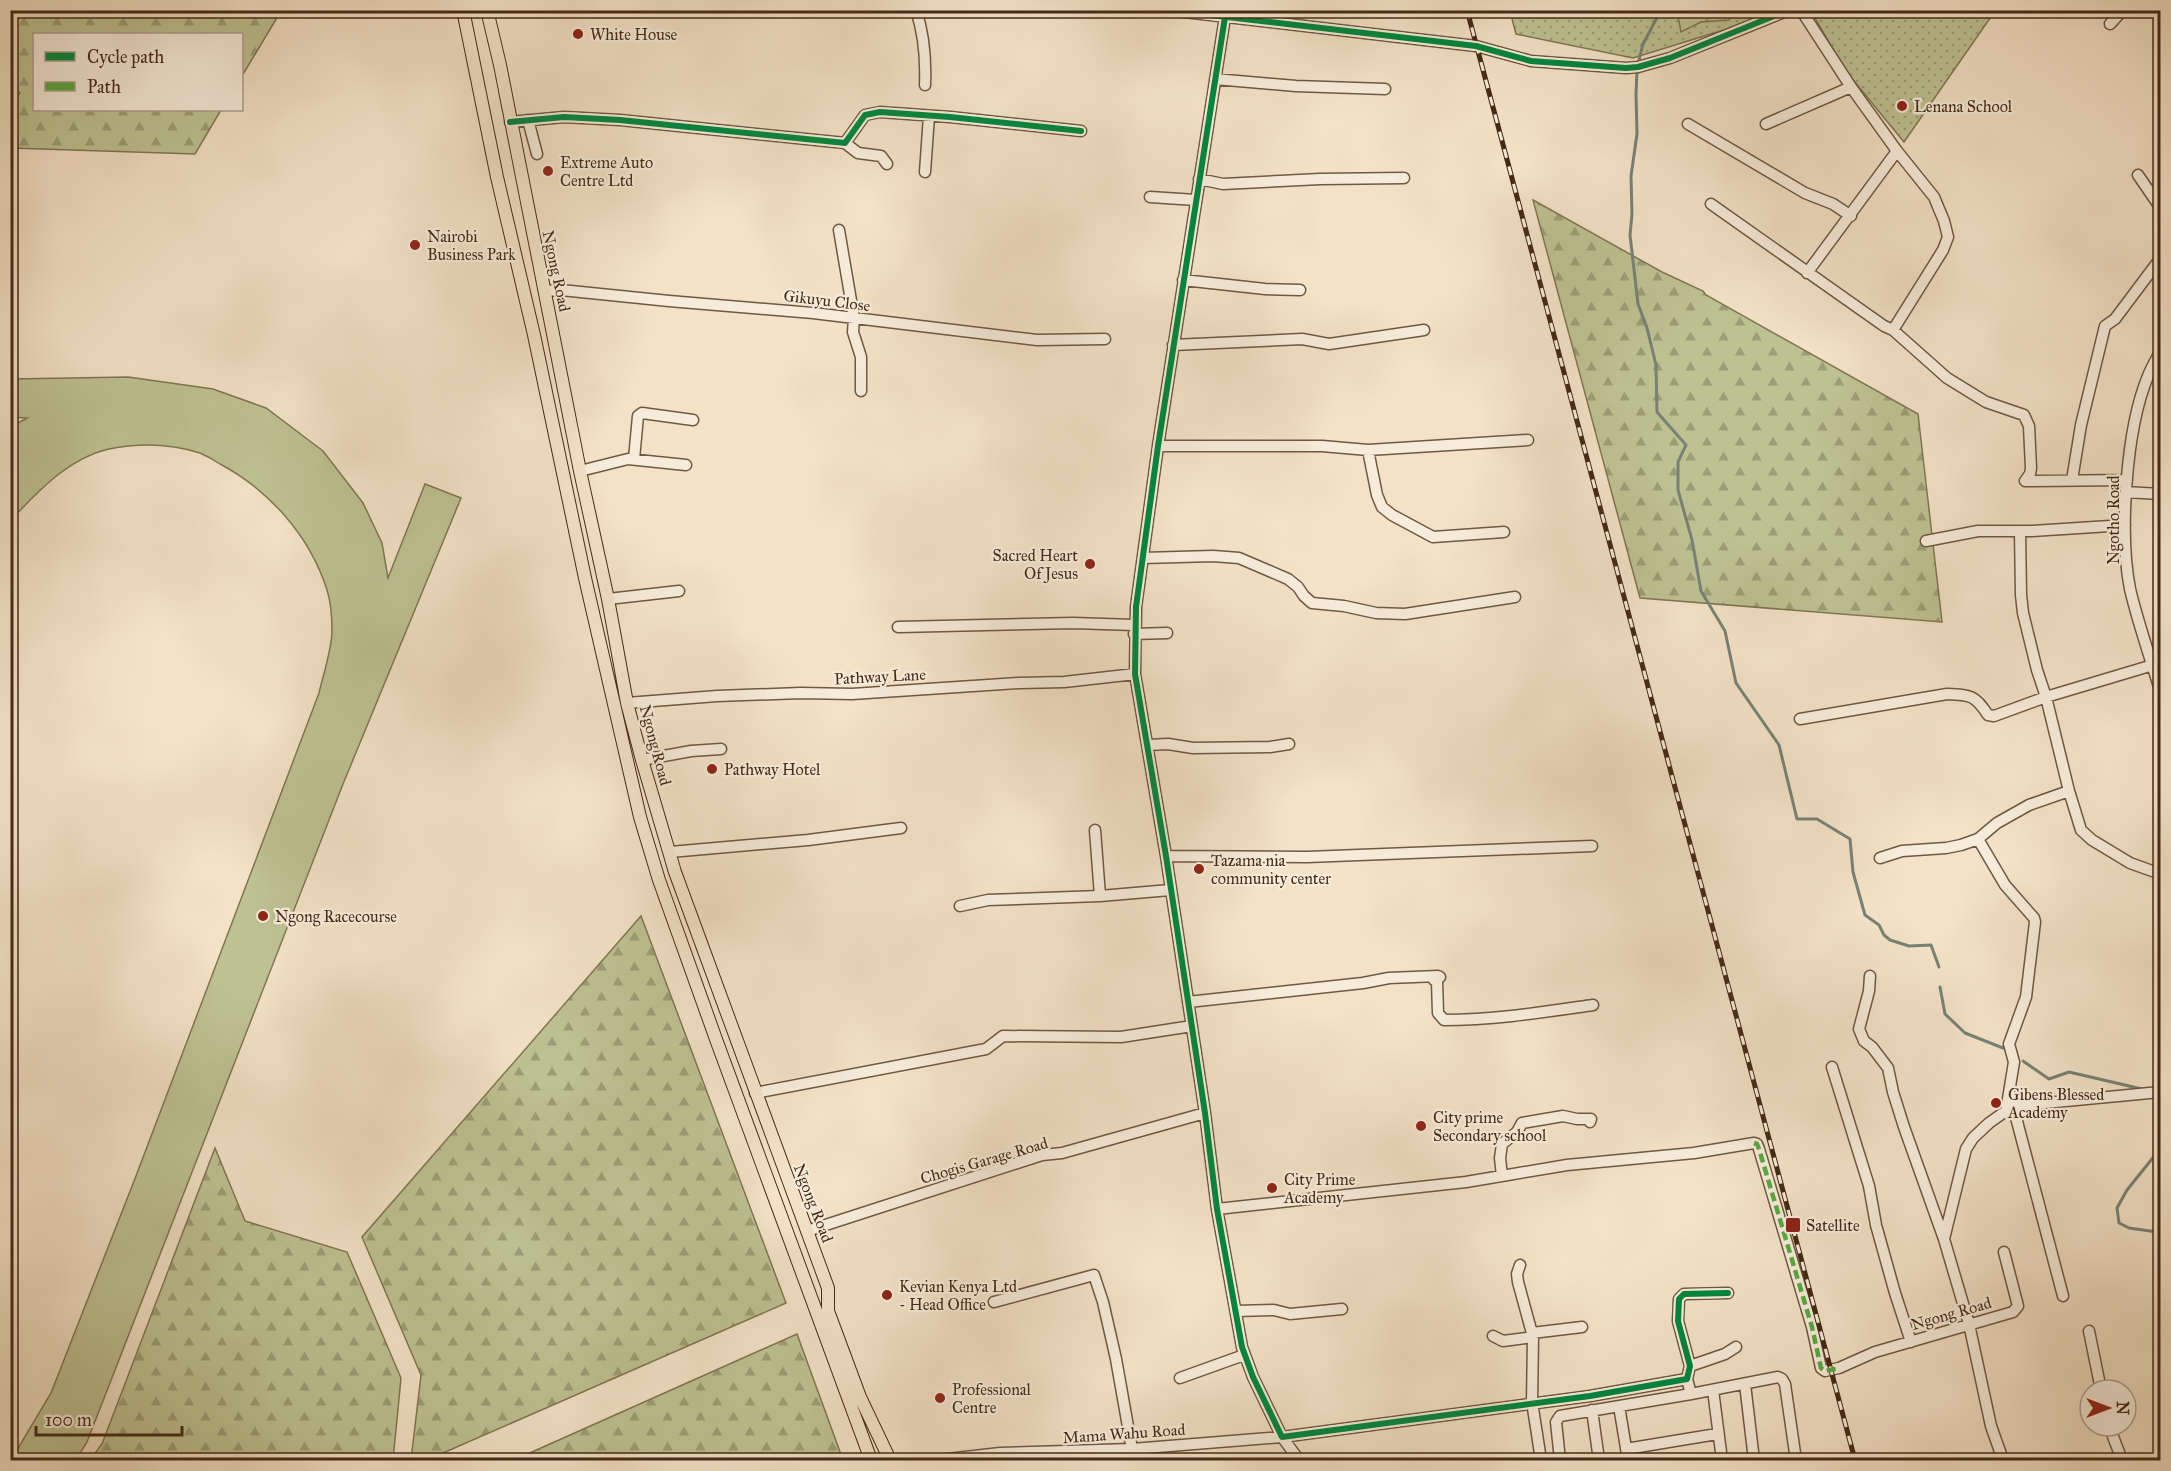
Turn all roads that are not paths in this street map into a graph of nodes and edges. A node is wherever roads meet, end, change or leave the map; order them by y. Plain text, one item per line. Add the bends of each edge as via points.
1 (463, 10) edge
2 (487, 10) edge
3 (916, 10) edge
4 (1167, 10) edge
5 (1789, 10) edge
6 (1801, 10) edge
7 (2123, 10) edge
8 (1224, 14) edge
9 (2110, 24) dead end
10 (1215, 79) junction
11 (925, 85) dead end
12 (1851, 87) junction
13 (1385, 89) dead end
14 (929, 116) junction
15 (528, 120) junction
16 (510, 122) junction
17 (1766, 123) dead end
18 (1688, 124) dead end
19 (1081, 131) dead end
20 (845, 143) junction
21 (1897, 151) junction
22 (537, 154) dead end
23 (887, 164) dead end
24 (925, 172) dead end
25 (2138, 175) dead end
26 (1404, 178) dead end
27 (1199, 179) junction
28 (1150, 197) dead end
29 (1196, 200) junction
30 (1711, 204) dead end
31 (2160, 207) edge
32 (1851, 216) junction
33 (839, 230) dead end
34 (2160, 259) edge
35 (1807, 273) junction
36 (1184, 280) junction
37 (1300, 290) dead end
38 (545, 291) junction
39 (854, 318) junction
40 (1424, 330) dead end
41 (1893, 330) junction
42 (1105, 339) dead end
43 (1173, 345) junction
44 (2160, 352) edge
45 (861, 391) dead end
46 (693, 420) dead end
47 (1528, 440) dead end
48 (1158, 446) junction
49 (1368, 450) junction
50 (634, 459) junction
51 (686, 465) dead end
52 (580, 471) junction
53 (2072, 480) junction
54 (2127, 486) junction
55 (2160, 494) edge
56 (2125, 525) junction
57 (2020, 531) junction
58 (1504, 532) dead end
59 (1926, 541) dead end
60 (1143, 558) junction
61 (679, 591) dead end
62 (1515, 597) dead end
63 (608, 598) junction
64 (898, 627) dead end
65 (1134, 629) junction
66 (1167, 633) dead end
67 (2153, 665) junction
68 (1135, 674) junction
69 (2158, 677) edge
70 (2160, 690) edge
71 (2046, 697) junction
72 (627, 703) junction
73 (1800, 719) dead end
74 (1289, 744) dead end
75 (1148, 745) junction
76 (721, 749) dead end
77 (642, 760) junction
78 (2069, 791) junction
79 (901, 828) dead end
80 (1095, 830) dead end
81 (1978, 839) junction
82 (1592, 846) dead end
83 (670, 852) junction
84 (1166, 856) junction
85 (1881, 858) dead end
86 (2160, 871) edge
87 (1170, 890) junction
88 (1100, 896) junction
89 (960, 906) dead end
90 (1870, 976) dead end
91 (1188, 1002) junction
92 (1593, 1005) dead end
93 (1192, 1026) junction
94 (1832, 1067) dead end
95 (2160, 1092) edge
96 (755, 1093) junction
97 (2009, 1108) junction
98 (1205, 1113) junction
99 (1590, 1122) dead end
100 (1502, 1176) junction
101 (1217, 1209) junction
102 (807, 1231) junction
103 (1944, 1239) junction
104 (2004, 1252) dead end
105 (1520, 1265) dead end
106 (1728, 1293) dead end
107 (2062, 1296) dead end
108 (994, 1302) dead end
109 (1342, 1309) dead end
110 (1236, 1311) junction
111 (1969, 1324) junction
112 (1582, 1327) dead end
113 (2088, 1331) dead end
114 (1533, 1335) junction
115 (1493, 1336) dead end
116 (1911, 1342) junction
117 (1736, 1347) dead end
118 (1244, 1355) junction
119 (1690, 1366) junction
120 (1180, 1378) dead end
121 (2098, 1378) edge
122 (1687, 1379) junction
123 (1745, 1383) junction
124 (1713, 1390) junction
125 (1691, 1394) junction
126 (1532, 1402) junction
127 (1619, 1406) junction
128 (1592, 1410) junction
129 (1717, 1434) junction
130 (1282, 1437) junction
131 (2113, 1438) edge
132 (1132, 1449) junction
133 (1626, 1449) junction
134 (871, 1461) edge
135 (890, 1461) edge
136 (939, 1461) edge
137 (1299, 1461) edge
138 (1541, 1461) edge
139 (1560, 1461) edge
140 (1599, 1461) edge
141 (1628, 1461) edge
142 (1722, 1461) edge
143 (1754, 1461) edge
144 (1796, 1461) edge
145 (2003, 1461) edge
146 (2122, 1461) edge

1 - 134 main road, Ngong Road via 640,817 717,1042
2 - 16 main road, Ngong Road
3 - 11 street via 926,60
4 - 8 street
5 - 8 street via 1670,58 1626,68 1531,61 1476,46
6 - 12 street
7 - 9 street
8 - 10 street
10 - 13 street
10 - 27 street
12 - 17 street
12 - 21 street
14 - 19 street
14 - 20 street via 872,112 865,115
14 - 24 street
15 - 16 street
15 - 20 street via 620,120
15 - 22 street
16 - 38 main road, Ngong Road
18 - 32 street
20 - 23 street via 861,154 881,156
21 - 32 street
21 - 41 street via 1934,197 1948,237
25 - 31 street
26 - 27 street via 1223,184
27 - 29 street
28 - 29 street
29 - 36 street
30 - 35 street
32 - 35 street
33 - 39 street
34 - 53 street via 2115,319 2105,326
35 - 41 street
36 - 37 street
36 - 43 street
38 - 39 street, Gikuyu Close via 604,293
38 - 52 main road, Ngong Road
39 - 42 street, Gikuyu Close via 1037,340
39 - 45 street via 853,332 861,357
40 - 43 street via 1329,344 1302,339
41 - 53 street via 1947,378 1986,402 2024,416 2029,426 2031,468 2025,482
43 - 48 street
44 - 54 street, Ngotho Road via 2142,393
46 - 50 street via 642,413 638,416
47 - 49 street
48 - 49 street via 1322,446
48 - 60 street
49 - 58 street via 1377,495 1392,516 1434,537
50 - 51 street
50 - 52 street
52 - 63 main road, Ngong Road
53 - 54 street
54 - 55 street
54 - 56 street, Ngotho Road
56 - 57 street
56 - 67 street, Ngotho Road via 2131,591
57 - 59 street via 1978,531
57 - 71 street via 2023,613
60 - 62 street via 1239,558 1288,579 1311,603 1376,613 1405,614
60 - 65 street
61 - 63 street
63 - 72 main road, Ngong Road
64 - 65 street via 1072,623
65 - 66 street
65 - 68 street
67 - 69 street, Ngotho Road
67 - 71 street
68 - 72 street, Pathway Lane via 1064,682
68 - 75 street
69 - 70 street, Ngotho Road
71 - 73 street via 1994,716 1988,715 1978,699 1947,694
71 - 78 street
72 - 77 main road, Ngong Road
74 - 75 street via 1193,748
75 - 84 street
76 - 77 street
77 - 83 main road, Ngong Road
78 - 81 street via 2029,805
78 - 86 street via 2081,830 2092,840 2130,863
79 - 83 street
80 - 88 street
81 - 85 street
81 - 97 street via 2005,885 2035,922 2026,997 2009,1044 2014,1062
82 - 84 street via 1306,857
83 - 96 main road, Ngong Road
84 - 87 street
87 - 88 street
87 - 91 street
88 - 89 street via 988,900
90 - 103 street via 1859,1029 1864,1041 1888,1068
91 - 92 street via 1389,978 1438,976 1434,980 1438,1013 1444,1020 1454,1022
91 - 93 street
93 - 96 street via 1121,1037 1003,1036 986,1049
93 - 98 street
94 - 116 street
95 - 97 street
96 - 102 main road, Ngong Road
97 - 103 street via 1973,1138 1966,1149
97 - 107 street
98 - 101 street
98 - 102 street, Chogis Garage Road via 1062,1154 1042,1155
99 - 100 street via 1591,1119 1563,1116 1522,1124 1502,1144
100 - 101 street
100 - 116 street, Ngong Road via 1757,1144 1821,1368 1839,1368
101 - 110 street
102 - 135 main road, Ngong Road via 828,1288 828,1311 860,1397
103 - 111 street
104 - 111 street, Ngong Road via 2018,1306 2013,1312
105 - 114 street via 1518,1282
106 - 119 street via 1684,1294 1679,1299 1678,1321
108 - 132 street via 1094,1275 1116,1359
109 - 110 street via 1290,1314 1274,1310
110 - 118 street
111 - 116 street, Ngong Road
111 - 145 street via 1991,1426
112 - 114 street
113 - 121 street
114 - 115 street via 1503,1341
114 - 126 street
117 - 119 street
118 - 120 street
118 - 130 street
119 - 122 street
122 - 125 street
122 - 126 street, Mama Wahu Road
123 - 124 street
123 - 143 street
123 - 144 street via 1778,1377 1784,1381
124 - 125 street
124 - 129 street
125 - 127 street
126 - 130 street, Mama Wahu Road
126 - 138 street
127 - 128 street
127 - 133 street
128 - 139 street via 1560,1416 1556,1422
128 - 140 street
129 - 133 street
129 - 142 street
130 - 132 street, Mama Wahu Road
130 - 137 street
131 - 146 street
132 - 136 street, Mama Wahu Road via 1000,1453
133 - 141 street

